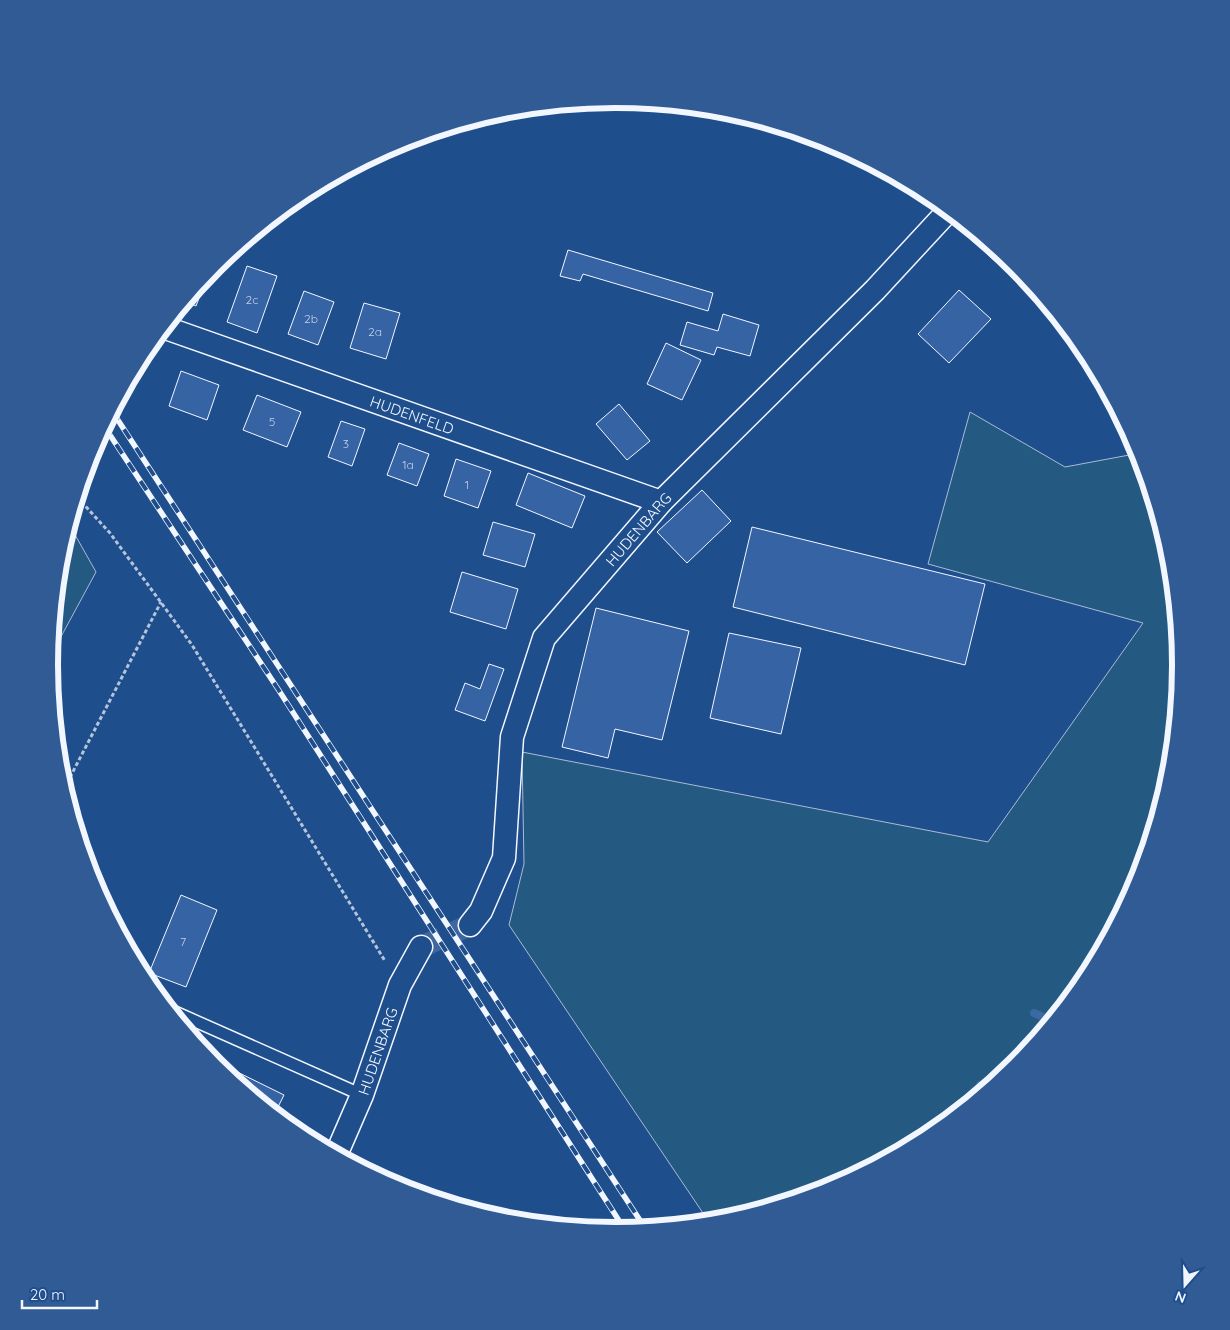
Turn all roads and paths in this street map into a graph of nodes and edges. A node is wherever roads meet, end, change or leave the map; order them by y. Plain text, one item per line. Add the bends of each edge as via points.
1 (944, 215) edge
2 (170, 330) edge
3 (82, 502) edge
4 (661, 502) junction
5 (160, 602) junction
6 (69, 779) edge
7 (470, 925) tunnel mouth
8 (421, 947) tunnel mouth
9 (400, 985) junction
10 (182, 1015) edge
11 (362, 1095) junction
12 (338, 1149) edge

1 - 4 street, HUDENBARG via 874,290
2 - 4 street, HUDENFELD
3 - 5 path via 110,533
4 - 7 street, HUDENBARG via 544,638 512,738 504,858 481,911
5 - 6 path
5 - 9 path via 192,645
8 - 9 street, HUDENBARG
9 - 11 street, HUDENBARG
10 - 11 lane
11 - 12 street, HUDENBARG

